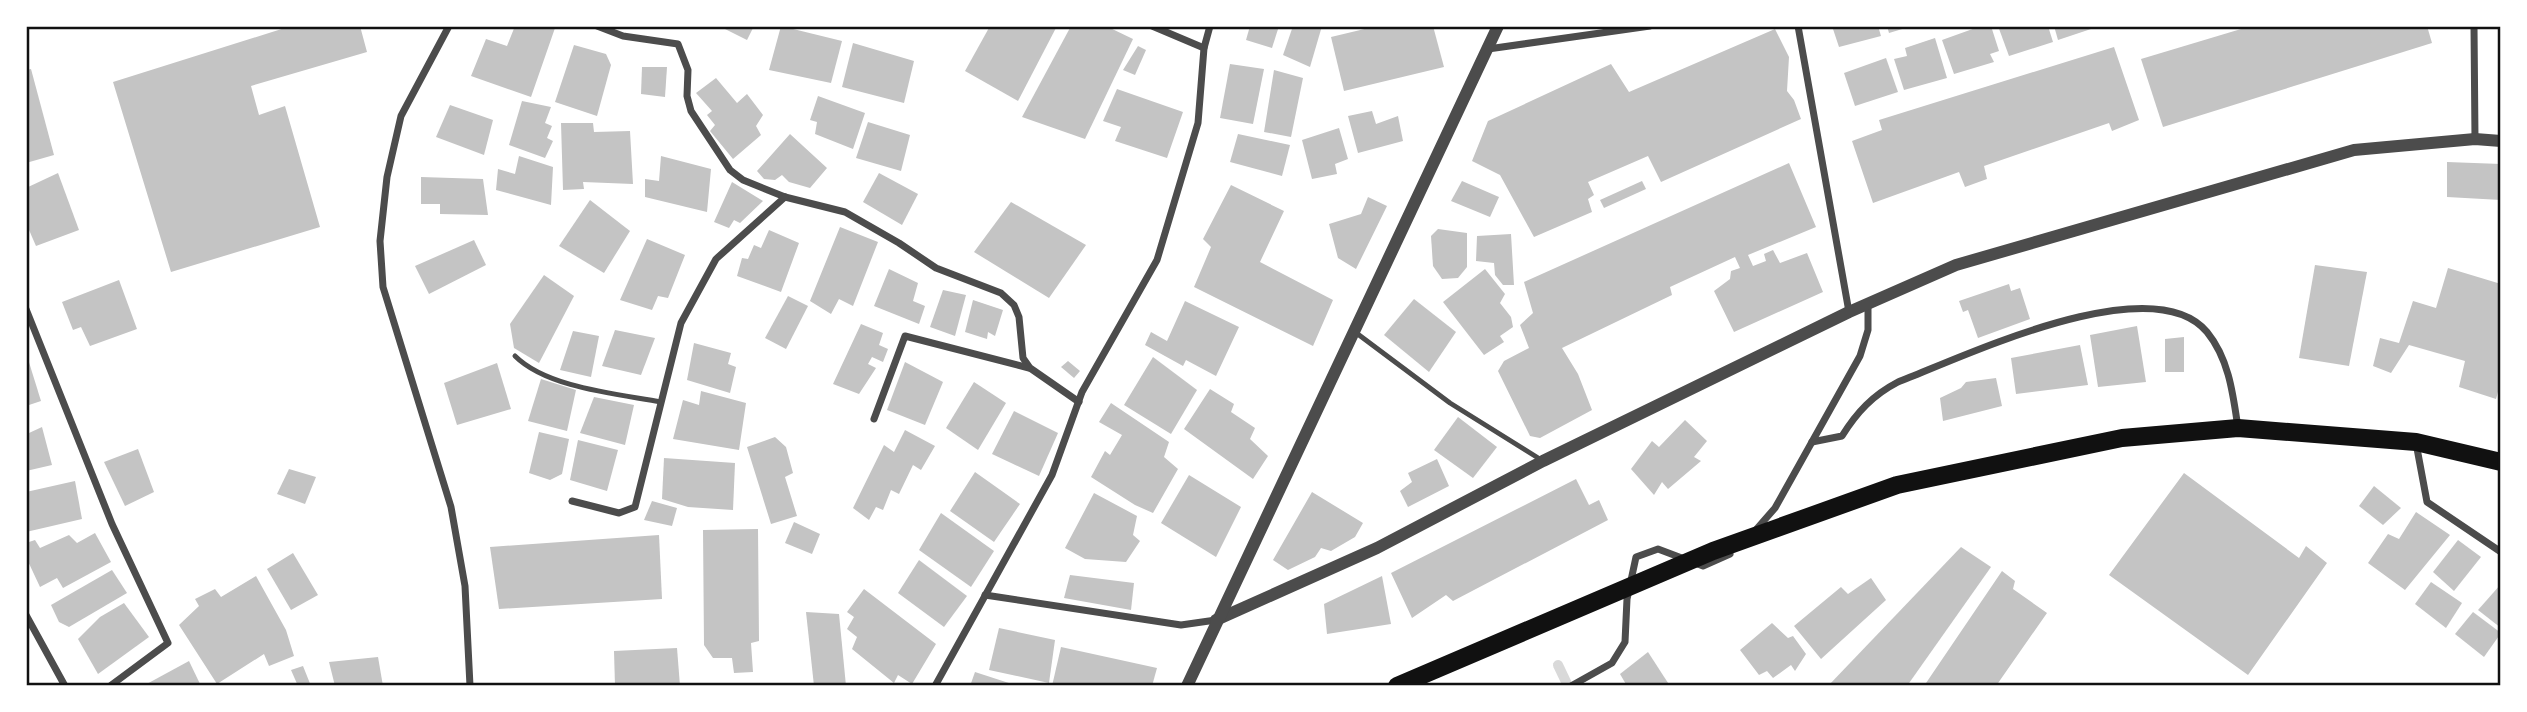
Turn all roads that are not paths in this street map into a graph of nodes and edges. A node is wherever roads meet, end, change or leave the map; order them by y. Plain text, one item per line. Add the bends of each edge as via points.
1 (449, 26) edge
2 (597, 26) edge
3 (1152, 26) edge
4 (1210, 26) edge
5 (1650, 26) edge
6 (1798, 26) edge
7 (2473, 26) edge
8 (1496, 28) edge
9 (1204, 48) junction
10 (1487, 49) junction
11 (2475, 139) junction
12 (2501, 141) edge
13 (785, 197) junction
14 (1868, 304) junction
15 (26, 309) edge
16 (1849, 312) junction
17 (1353, 331) junction
18 (515, 356) dead end
19 (1030, 368) junction
20 (661, 402) junction
21 (1079, 402) junction
22 (874, 419) dead end
23 (2238, 428) junction
24 (1812, 442) junction
25 (2416, 442) junction
26 (1543, 461) junction
27 (2501, 462) edge
28 (572, 501) dead end
29 (2501, 552) edge
30 (985, 595) junction
31 (26, 615) edge
32 (1216, 620) junction
33 (65, 686) edge
34 (110, 686) edge
35 (470, 686) edge
36 (936, 686) edge
37 (1187, 686) edge
38 (1397, 686) edge
39 (1571, 686) edge

1 - 35 street via 401,116 387,177 380,241 383,287 450,507 465,586
2 - 13 street via 623,36 678,44 688,70 691,111 730,170
3 - 9 street
4 - 9 street
5 - 10 street
6 - 16 street
7 - 11 street
8 - 10 street
9 - 21 street via 1198,123 1157,260
10 - 17 street
11 - 12 street
11 - 14 street via 2354,150 1956,265
13 - 19 street via 845,212 936,268 1001,293 1020,317 1023,358
13 - 20 street via 716,259 681,323
14 - 16 street
14 - 24 street via 1868,330 1860,356
15 - 34 street via 112,524 168,643
16 - 26 street
17 - 26 lane via 1450,403
17 - 32 street
18 - 20 lane via 525,366 582,386
19 - 21 street
19 - 22 street via 905,336
20 - 28 street via 635,507 619,513
21 - 30 street via 1052,475
23 - 24 street via 2222,355 2206,330 2179,313 2149,307 2104,310 2050,324 1898,382 1878,392 1842,436
23 - 25 main road
23 - 38 main road via 2122,438 1897,485 1713,551
24 - 39 street via 1775,508 1739,549 1703,566 1658,549 1636,556 1625,642 1612,663
25 - 27 main road
25 - 29 street via 2427,502
26 - 32 street via 1377,548
30 - 32 street via 1181,625
30 - 36 street
31 - 33 street
32 - 37 street

